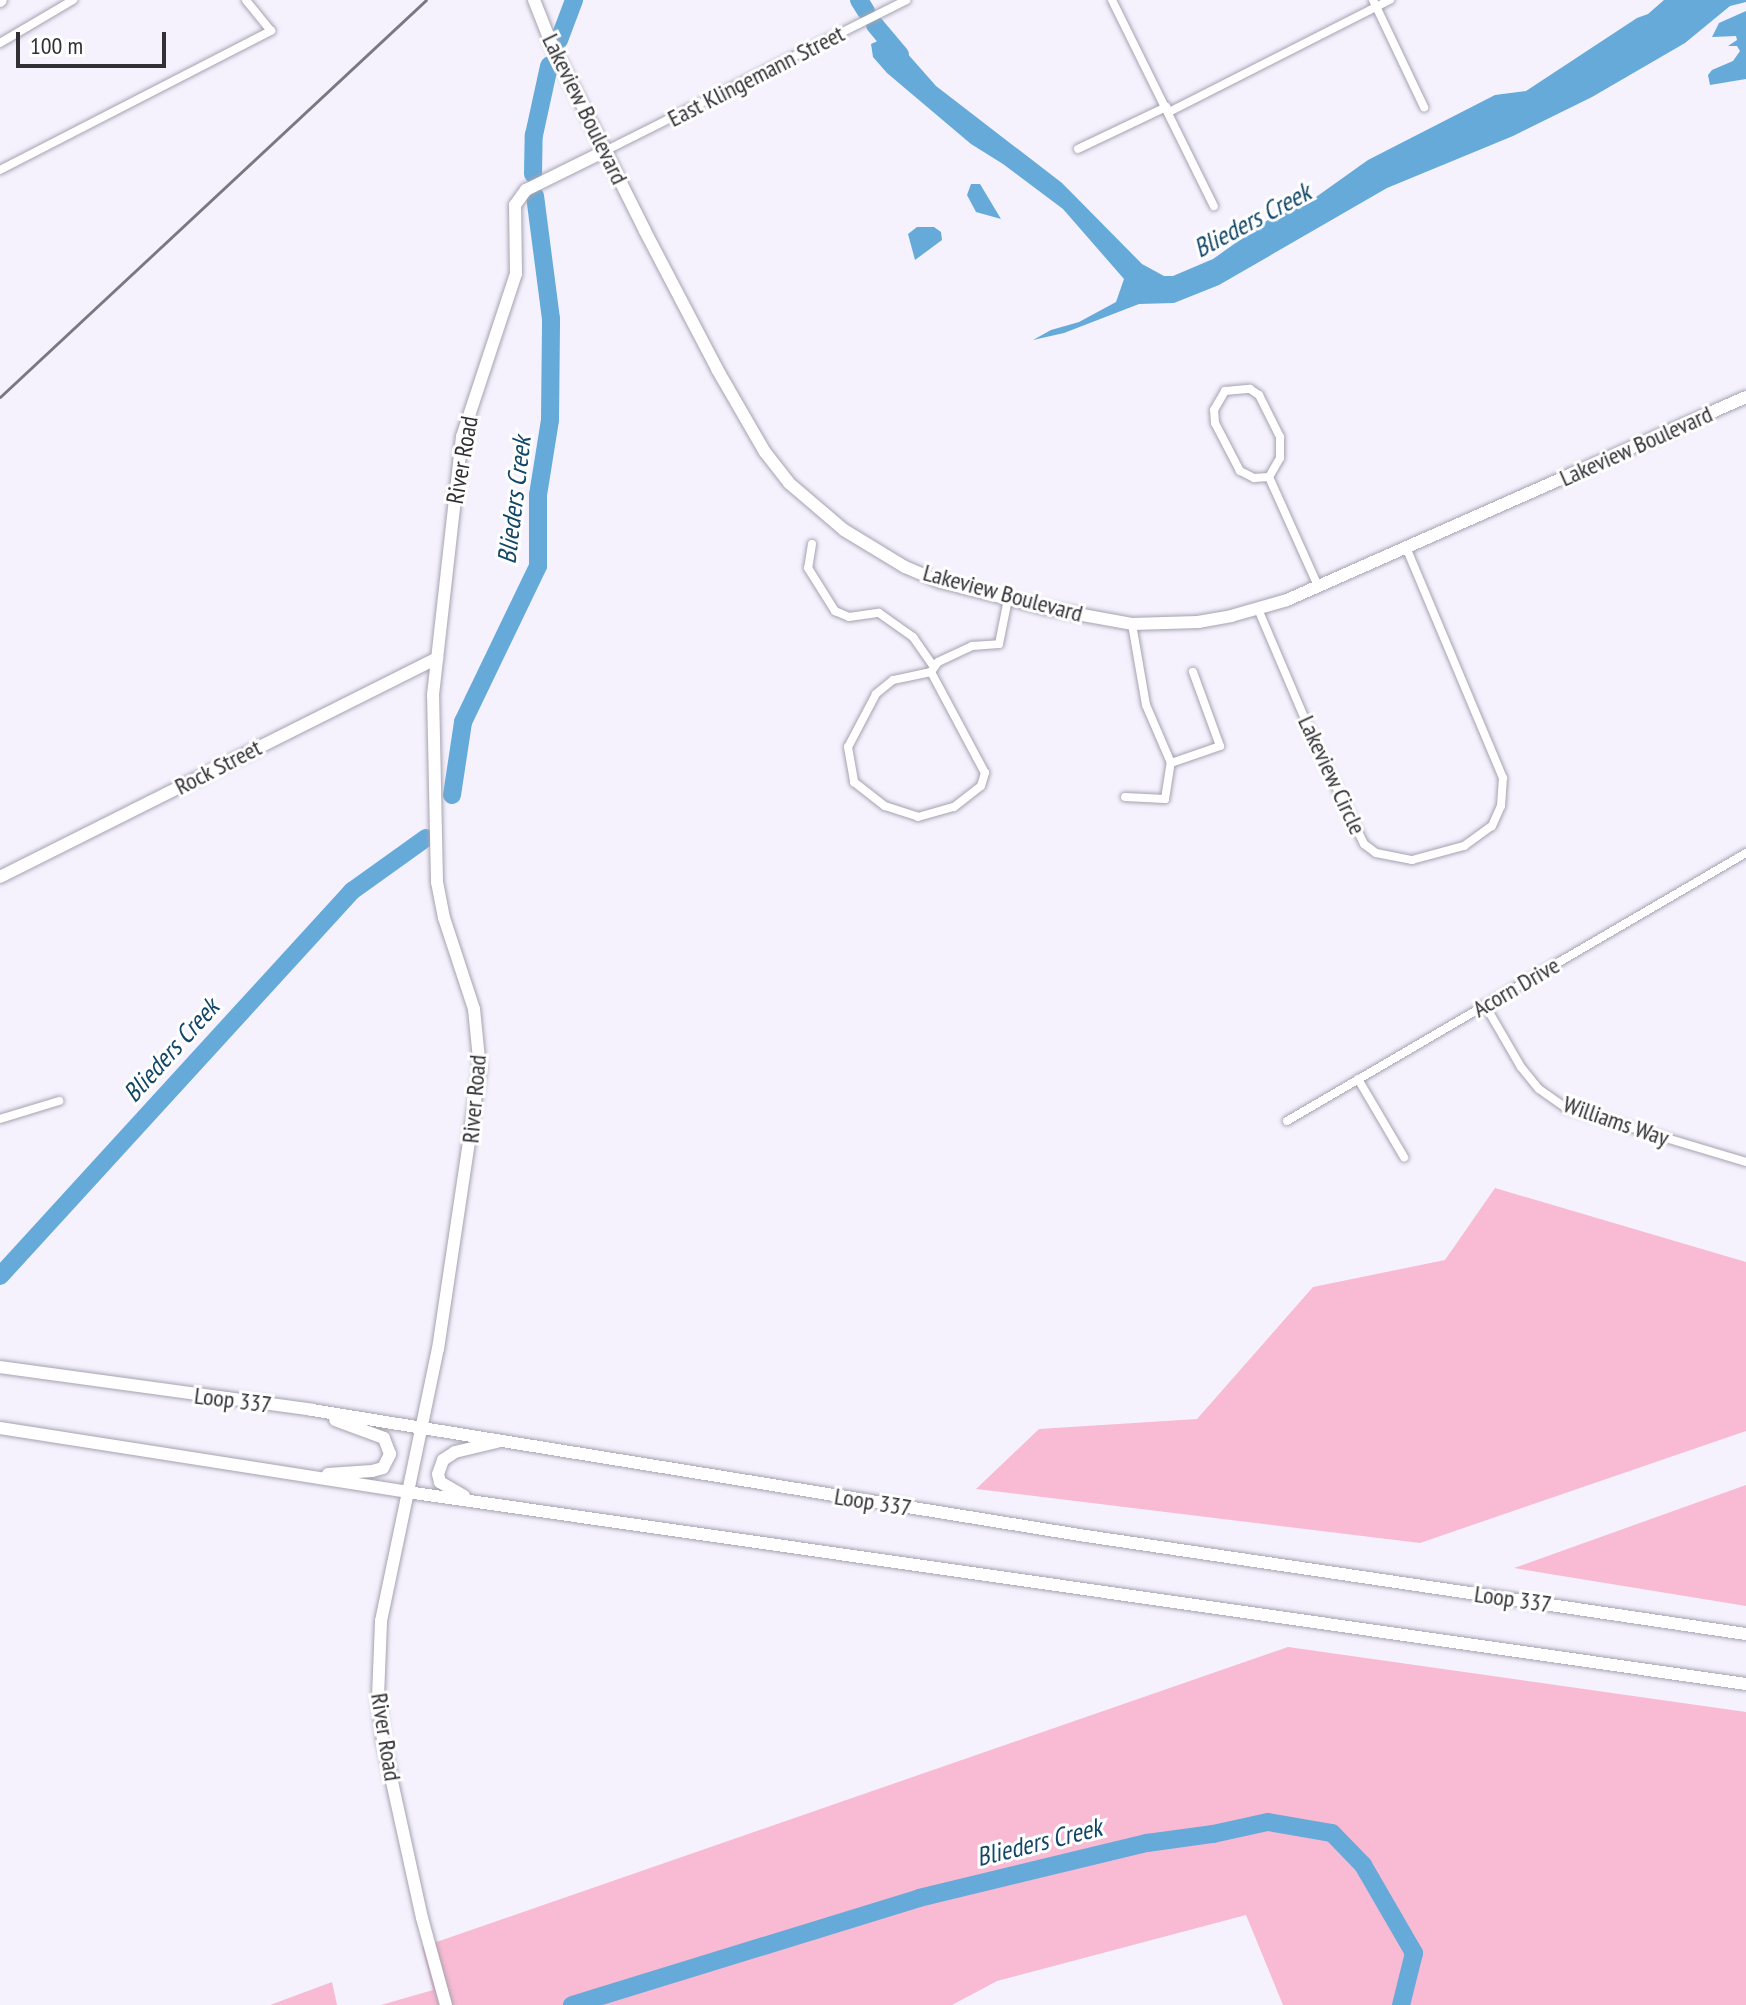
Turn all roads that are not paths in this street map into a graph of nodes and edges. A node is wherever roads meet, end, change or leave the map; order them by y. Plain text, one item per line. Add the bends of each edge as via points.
1 (73, 0) edge
2 (246, 0) edge
3 (534, 0) edge
4 (906, 0) edge
5 (1112, 0) edge
6 (1390, 0) edge
7 (1374, 3) edge
8 (0, 43) edge
9 (1424, 107) dead end
10 (1167, 110) junction
11 (1078, 149) dead end
12 (605, 151) junction
13 (0, 170) edge
14 (1214, 206) dead end
15 (1746, 397) edge
16 (1269, 477) junction
17 (812, 544) dead end
18 (1406, 547) junction
19 (1318, 586) junction
20 (1008, 599) junction
21 (1258, 609) junction
22 (1132, 624) junction
23 (437, 658) junction
24 (932, 669) junction
25 (1193, 672) dead end
26 (1171, 763) junction
27 (1125, 797) dead end
28 (1744, 858) edge
29 (0, 877) edge
30 (1485, 1005) junction
31 (1358, 1079) junction
32 (59, 1101) dead end
33 (0, 1119) edge
34 (1287, 1121) dead end
35 (1404, 1157) dead end
36 (1745, 1159) edge
37 (0, 1367) edge
38 (301, 1408) junction
39 (0, 1428) edge
40 (421, 1428) junction
41 (504, 1440) junction
42 (304, 1476) junction
43 (407, 1492) junction
44 (478, 1502) junction
45 (1746, 1634) edge
46 (1746, 1684) edge
47 (446, 2005) edge

1 - 8 street
2 - 13 street via 271,31
3 - 12 street, Lakeview Boulevard
4 - 12 street, East Klingemann Street
5 - 10 street
6 - 7 street
7 - 9 street
7 - 10 street
10 - 11 street
10 - 14 street
12 - 20 street, Lakeview Boulevard via 717,369 789,483 844,530 905,567
12 - 23 street, River Road via 526,190 515,205 516,274 462,437
15 - 18 street, Lakeview Boulevard
16 - 16 street via 1282,448 1259,395 1250,389 1225,391 1214,410 1215,423 1240,471 1254,478
16 - 19 street
17 - 24 street via 808,568 835,611 849,617 879,613 913,637
18 - 19 street, Lakeview Boulevard
18 - 21 street, Lakeview Circle via 1505,788 1497,816 1464,846 1412,860 1376,853 1364,844
19 - 21 street, Lakeview Boulevard
20 - 22 street, Lakeview Boulevard
20 - 24 street via 999,644 972,646
21 - 22 street, Lakeview Boulevard via 1198,622
22 - 26 street via 1146,705
23 - 29 street, Rock Street
23 - 40 street, River Road via 432,710 437,882 474,1009 480,1069
24 - 24 street via 893,680 876,694 848,747 854,782 885,806 918,817 954,807 981,786 985,773
25 - 26 street via 1220,746
26 - 27 street via 1165,799
28 - 30 street, Acorn Drive
30 - 31 street, Acorn Drive
30 - 36 street, Williams Way via 1521,1067 1539,1089 1566,1108
31 - 34 street, Acorn Drive
31 - 35 street
32 - 33 street
37 - 38 street, Loop 337
38 - 40 street, Loop 337
38 - 42 street via 384,1438 390,1454 383,1468 372,1471
39 - 42 street
40 - 41 street, Loop 337
40 - 43 street, River Road
41 - 44 street via 448,1455 440,1465 440,1482
41 - 45 street, Loop 337 via 1086,1536
42 - 43 street
43 - 44 street
43 - 47 street, River Road via 381,1621 378,1697 422,1918
44 - 46 street

